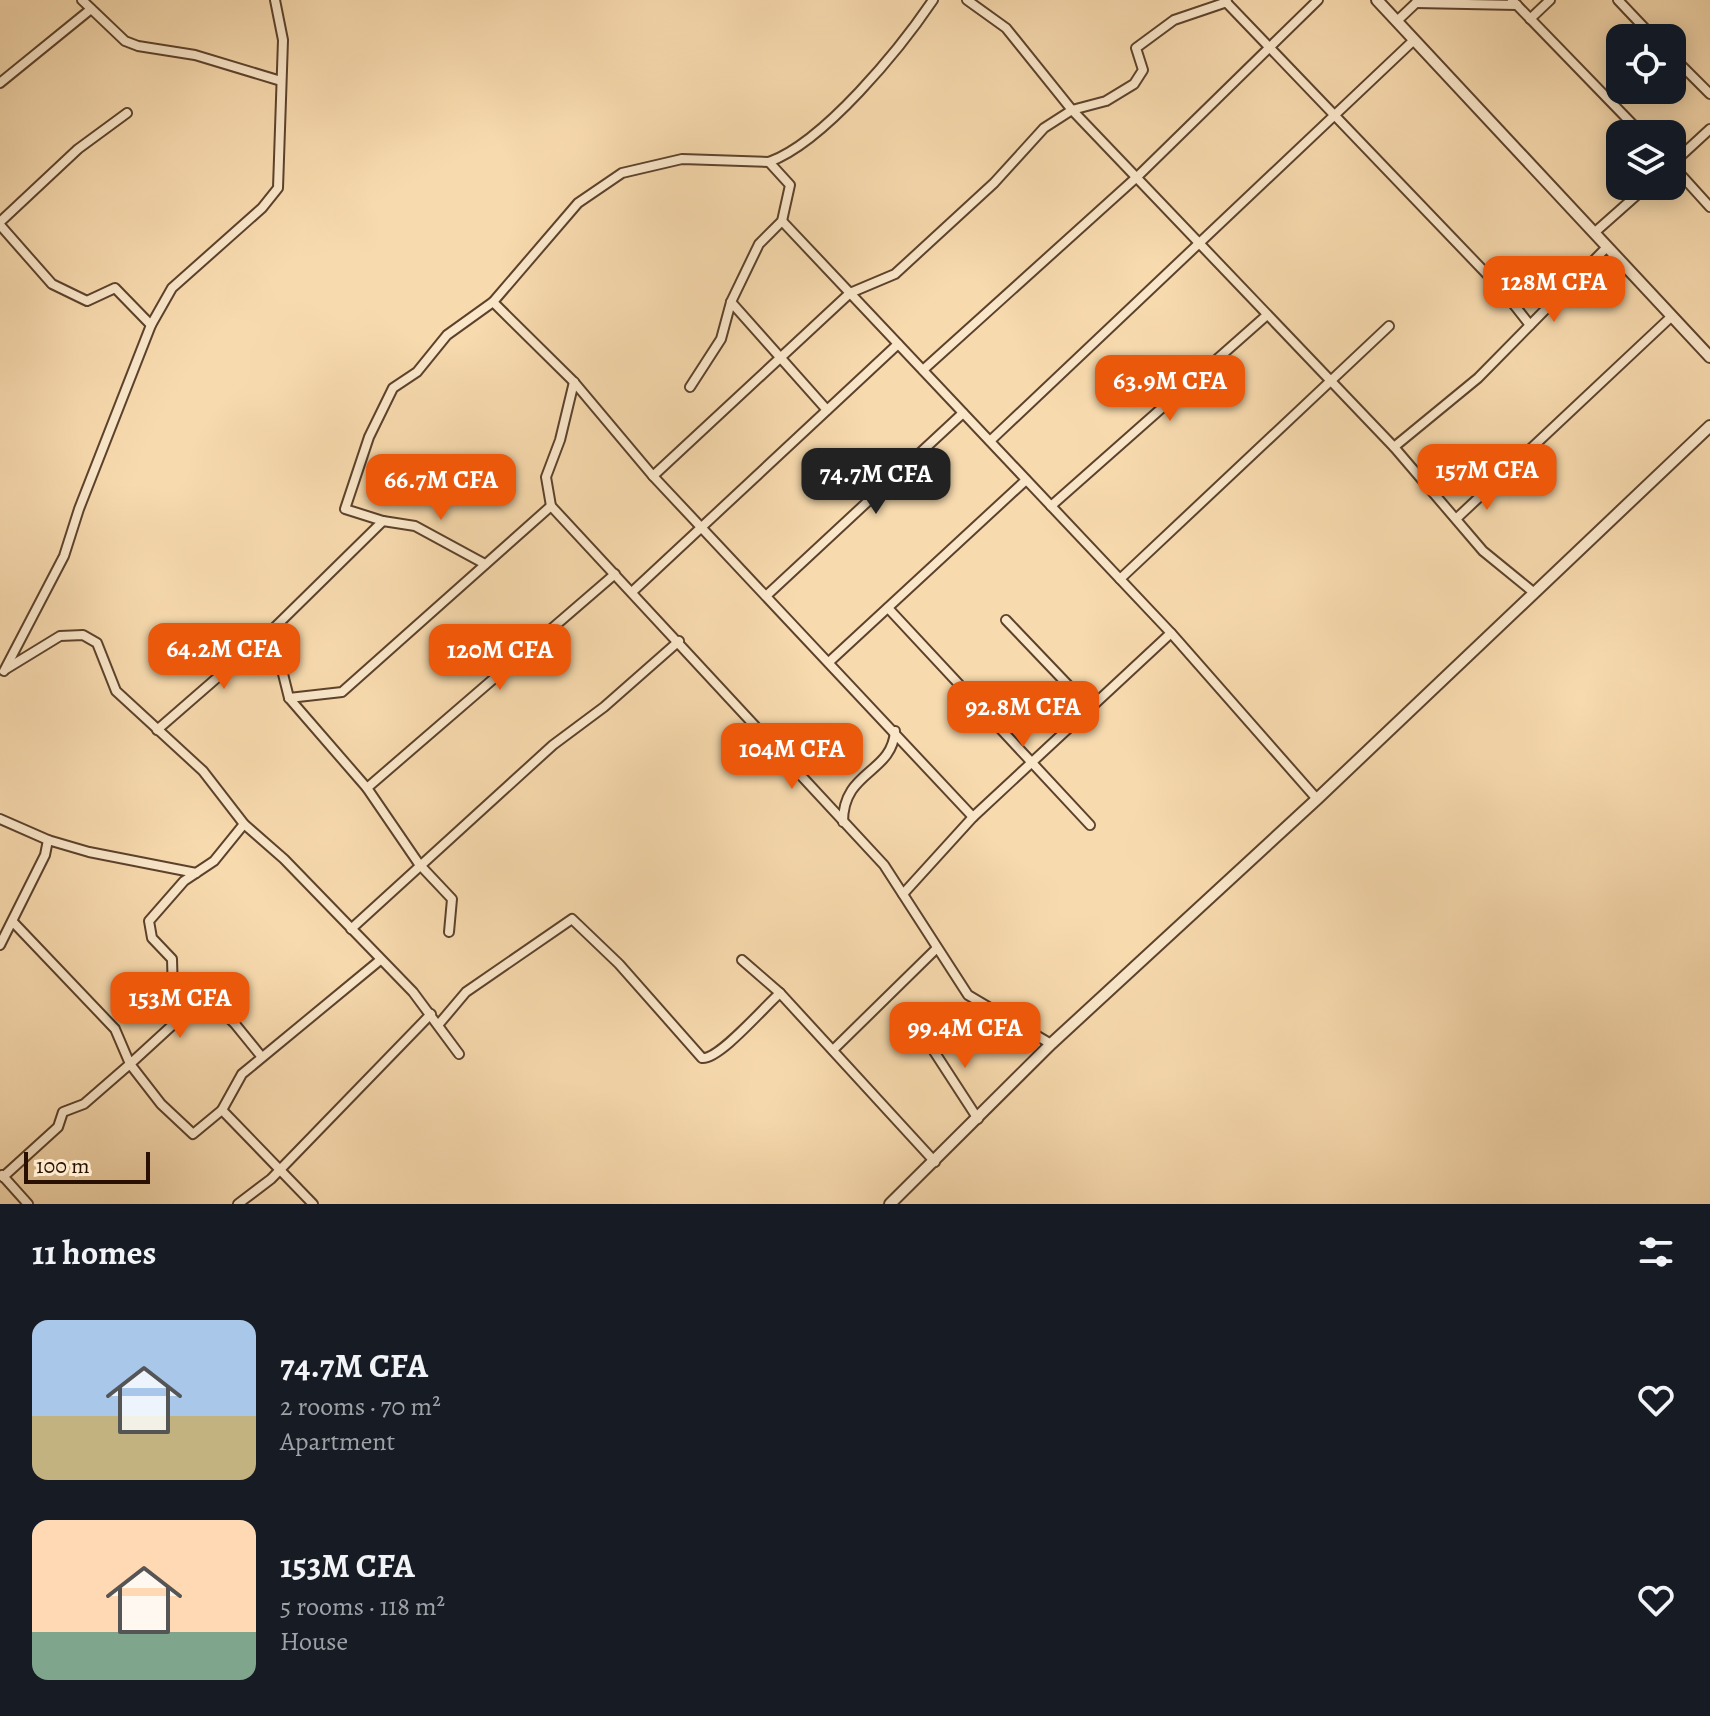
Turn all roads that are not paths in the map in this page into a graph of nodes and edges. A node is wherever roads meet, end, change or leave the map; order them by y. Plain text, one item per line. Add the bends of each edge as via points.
1 (82, 0) edge
2 (275, 0) edge
3 (933, 0) edge
4 (967, 0) edge
5 (1318, 0) edge
6 (1377, 0) edge
7 (1550, 0) edge
8 (1618, 0) edge
9 (1226, 1) edge
10 (1417, 2) edge
11 (1515, 2) edge
12 (91, 9) junction
13 (1530, 19) junction
14 (1397, 21) junction
15 (1641, 24) edge
16 (1414, 40) junction
17 (1268, 47) junction
18 (1686, 70) edge
19 (281, 81) junction
20 (0, 83) edge
21 (1710, 94) edge
22 (1072, 110) junction
23 (127, 113) dead end
24 (1333, 114) junction
25 (1628, 120) edge
26 (1710, 129) edge
27 (1686, 152) edge
28 (769, 162) junction
29 (1138, 176) junction
30 (1686, 180) edge
31 (1631, 200) edge
32 (1710, 207) edge
33 (782, 221) junction
34 (0, 223) edge
35 (1594, 233) junction
36 (1201, 244) junction
37 (1607, 247) junction
38 (850, 293) junction
39 (493, 302) junction
40 (731, 302) junction
41 (1267, 315) junction
42 (1672, 316) junction
43 (151, 325) junction
44 (1530, 325) junction
45 (1389, 326) dead end
46 (898, 344) junction
47 (1710, 357) edge
48 (781, 358) junction
49 (923, 370) junction
50 (1328, 380) junction
51 (574, 382) junction
52 (690, 387) dead end
53 (827, 410) junction
54 (963, 413) junction
55 (1710, 426) edge
56 (990, 441) junction
57 (1394, 447) junction
58 (653, 476) junction
59 (1026, 480) junction
60 (551, 506) junction
61 (1051, 506) junction
62 (1457, 518) junction
63 (383, 521) junction
64 (701, 527) junction
65 (485, 564) junction
66 (615, 574) junction
67 (1120, 579) junction
68 (1532, 591) junction
69 (632, 592) junction
70 (766, 596) junction
71 (888, 608) junction
72 (1006, 620) dead end
73 (272, 630) junction
74 (1171, 633) junction
75 (679, 641) junction
76 (829, 662) junction
77 (2, 671) edge
78 (289, 698) junction
79 (1090, 708) junction
80 (157, 730) junction
81 (895, 731) junction
82 (1032, 763) junction
83 (367, 788) junction
84 (1317, 799) junction
85 (973, 817) junction
86 (0, 819) edge
87 (843, 823) junction
88 (244, 824) junction
89 (1090, 825) dead end
90 (48, 840) junction
91 (419, 864) junction
92 (196, 873) junction
93 (903, 894) junction
94 (14, 923) junction
95 (351, 929) junction
96 (449, 932) dead end
97 (0, 945) edge
98 (936, 949) junction
99 (742, 960) dead end
100 (379, 961) junction
101 (780, 993) junction
102 (173, 994) junction
103 (431, 1014) junction
104 (439, 1024) junction
105 (926, 1039) dead end
106 (1051, 1044) junction
107 (833, 1050) junction
108 (459, 1054) dead end
109 (261, 1056) junction
110 (130, 1064) junction
111 (222, 1110) junction
112 (978, 1119) junction
113 (935, 1162) junction
114 (280, 1167) junction
115 (2, 1175) edge
116 (28, 1204) edge
117 (238, 1204) edge
118 (313, 1204) edge
119 (890, 1204) edge

1 - 12 street
2 - 19 street via 283,40
3 - 28 street via 868,80 795,150
4 - 22 street via 1006,28
5 - 17 street
6 - 14 street
7 - 13 street
8 - 15 street
9 - 17 street
9 - 22 street via 1174,20 1136,48 1143,70 1134,84 1106,101
10 - 11 street
10 - 14 street
11 - 13 street
12 - 19 street via 125,41 138,46 195,55
12 - 20 street
13 - 25 street
14 - 16 street
16 - 24 street
16 - 35 street
17 - 24 street
17 - 29 street
18 - 21 street
19 - 43 street via 278,188 172,288
22 - 29 street
22 - 38 street via 1044,128 994,183 895,274
23 - 34 street via 78,149
24 - 36 street
24 - 44 street
26 - 27 street
28 - 33 street via 790,185
28 - 39 street via 682,159 622,173 578,203
29 - 36 street
29 - 49 street
30 - 32 street
31 - 35 street
33 - 38 street
33 - 40 street via 759,244
34 - 43 street via 52,284 87,301 115,288
35 - 37 street
36 - 41 street
36 - 56 street
37 - 42 street
37 - 44 street
38 - 46 street
38 - 48 street
39 - 51 street
39 - 63 street via 447,335 417,372 393,388 369,437 345,509
40 - 48 street
40 - 52 street via 721,339
41 - 50 street
41 - 61 street
42 - 47 street
42 - 62 street
43 - 77 street via 64,556
44 - 57 street via 1478,378
45 - 50 street
46 - 49 street
46 - 53 street
48 - 53 street
48 - 58 street
49 - 54 street
50 - 57 street
50 - 67 street
51 - 58 street
51 - 60 street via 546,477
53 - 64 street
54 - 56 street
54 - 70 street
55 - 68 street
56 - 59 street
57 - 62 street
58 - 64 street
59 - 61 street
59 - 71 street
60 - 65 street
60 - 66 street
61 - 67 street
62 - 68 street via 1483,551
63 - 65 street via 415,526
63 - 73 street
64 - 69 street
64 - 70 street
65 - 78 street via 342,692
66 - 69 street
66 - 83 street
67 - 74 street
68 - 84 street
69 - 75 street
70 - 76 street
71 - 76 street
71 - 82 street
72 - 79 street
73 - 78 street
73 - 80 street
74 - 79 street
74 - 84 street
75 - 87 street
75 - 91 street
76 - 81 street
77 - 80 street via 60,636 83,635 97,643 116,691
78 - 83 street
79 - 82 street
80 - 88 street via 203,771
81 - 85 street
81 - 87 street via 888,753 848,791
82 - 85 street
82 - 89 street
83 - 91 street
84 - 106 street
85 - 93 street
86 - 90 street
87 - 93 street via 884,865
88 - 92 street via 214,861
88 - 95 street
90 - 92 street
90 - 94 street
91 - 95 street
91 - 96 street via 452,899
92 - 102 street via 149,921 152,938 172,959
93 - 98 street
94 - 97 street
94 - 110 street via 115,1029
95 - 100 street
98 - 106 street via 968,995
98 - 107 street
99 - 101 street
100 - 103 street
100 - 109 street
101 - 104 street via 726,1046 702,1058 572,919 466,992
101 - 107 street
102 - 109 street via 194,984
102 - 110 street via 178,1020
103 - 104 street
103 - 114 street
104 - 108 street
105 - 112 street
106 - 112 street
107 - 113 street
109 - 111 street via 242,1074
110 - 111 street via 193,1134
110 - 115 street via 84,1104 63,1112 58,1127
111 - 114 street
112 - 113 street
113 - 119 street
114 - 117 street
114 - 118 street
115 - 116 street

